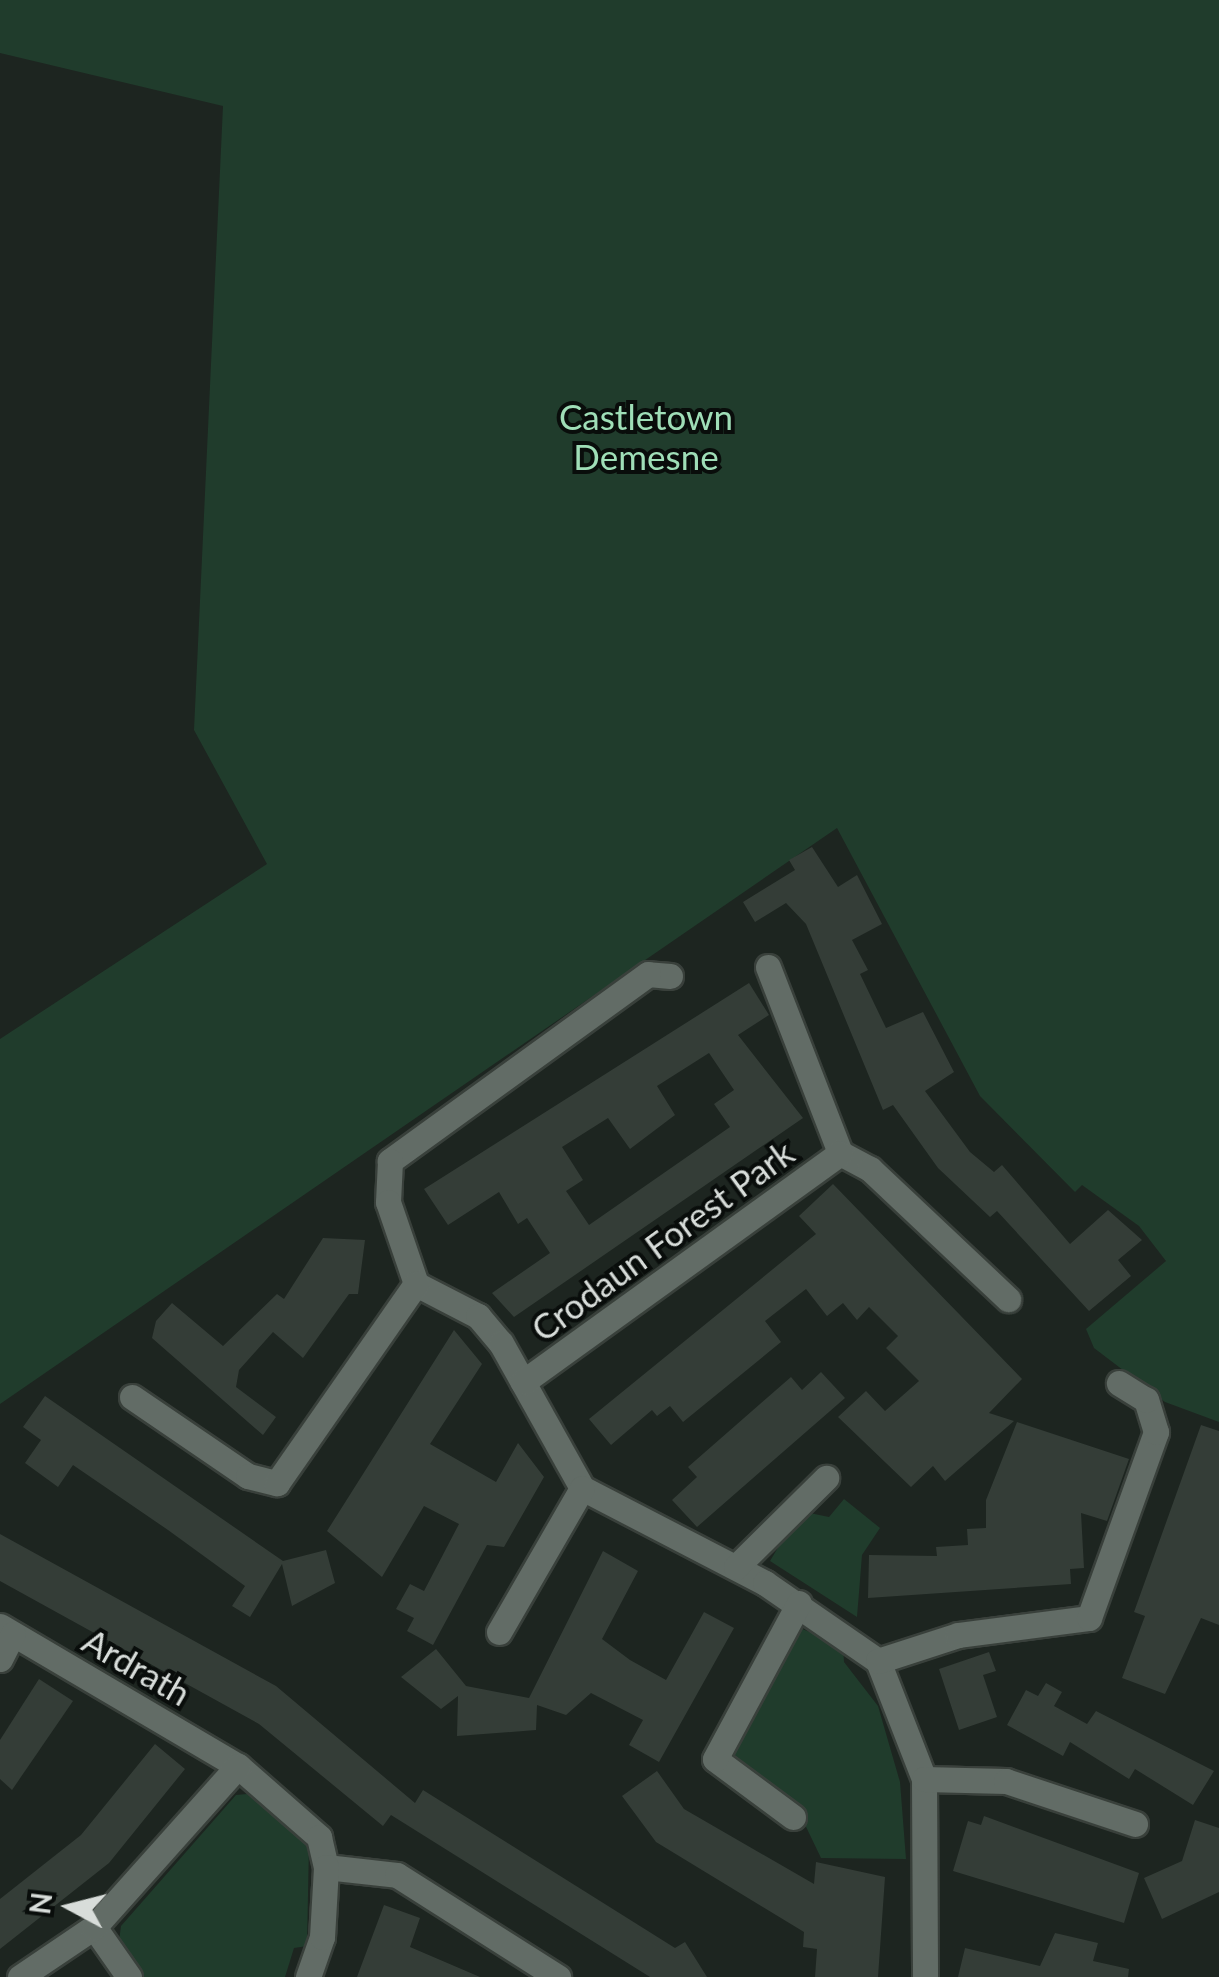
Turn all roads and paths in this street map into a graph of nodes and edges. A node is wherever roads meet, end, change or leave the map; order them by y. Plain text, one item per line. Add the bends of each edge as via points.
1 (768, 967) dead end
2 (670, 976) dead end
3 (840, 1153) junction
4 (416, 1284) junction
5 (1008, 1299) dead end
6 (524, 1382) junction
7 (1119, 1383) dead end
8 (132, 1397) dead end
9 (826, 1478) dead end
10 (582, 1488) junction
11 (736, 1567) junction
12 (799, 1604) junction
13 (6, 1630) edge
14 (499, 1632) dead end
15 (0, 1659) edge
16 (878, 1660) junction
17 (238, 1766) junction
18 (924, 1779) junction
19 (794, 1817) dead end
20 (1134, 1824) dead end
21 (326, 1867) junction
22 (94, 1927) junction
23 (20, 1977) edge
24 (128, 1977) edge
25 (308, 1977) edge
26 (558, 1977) edge
27 (925, 1977) edge

1 - 3 street, Crodaun Forest Park
2 - 4 street via 648,974 390,1161 388,1202
3 - 5 street, Crodaun Forest Park via 870,1169
3 - 6 street, Crodaun Forest Park
4 - 6 street, Crodaun Forest Park via 478,1316
4 - 8 street via 277,1483 248,1476
6 - 10 street, Crodaun Forest Park
7 - 16 street via 1146,1400 1156,1432 1090,1618 958,1635
9 - 11 street
10 - 11 street
10 - 14 street
11 - 12 street
12 - 16 street
12 - 19 street via 715,1760
13 - 15 street
13 - 17 street, Ardrath
16 - 18 street
17 - 21 street, Ardrath via 319,1837
17 - 22 street
18 - 20 street via 1006,1780
18 - 27 street
21 - 25 street, Ardrath via 322,1937
21 - 26 street via 397,1875
22 - 23 street
22 - 24 street

